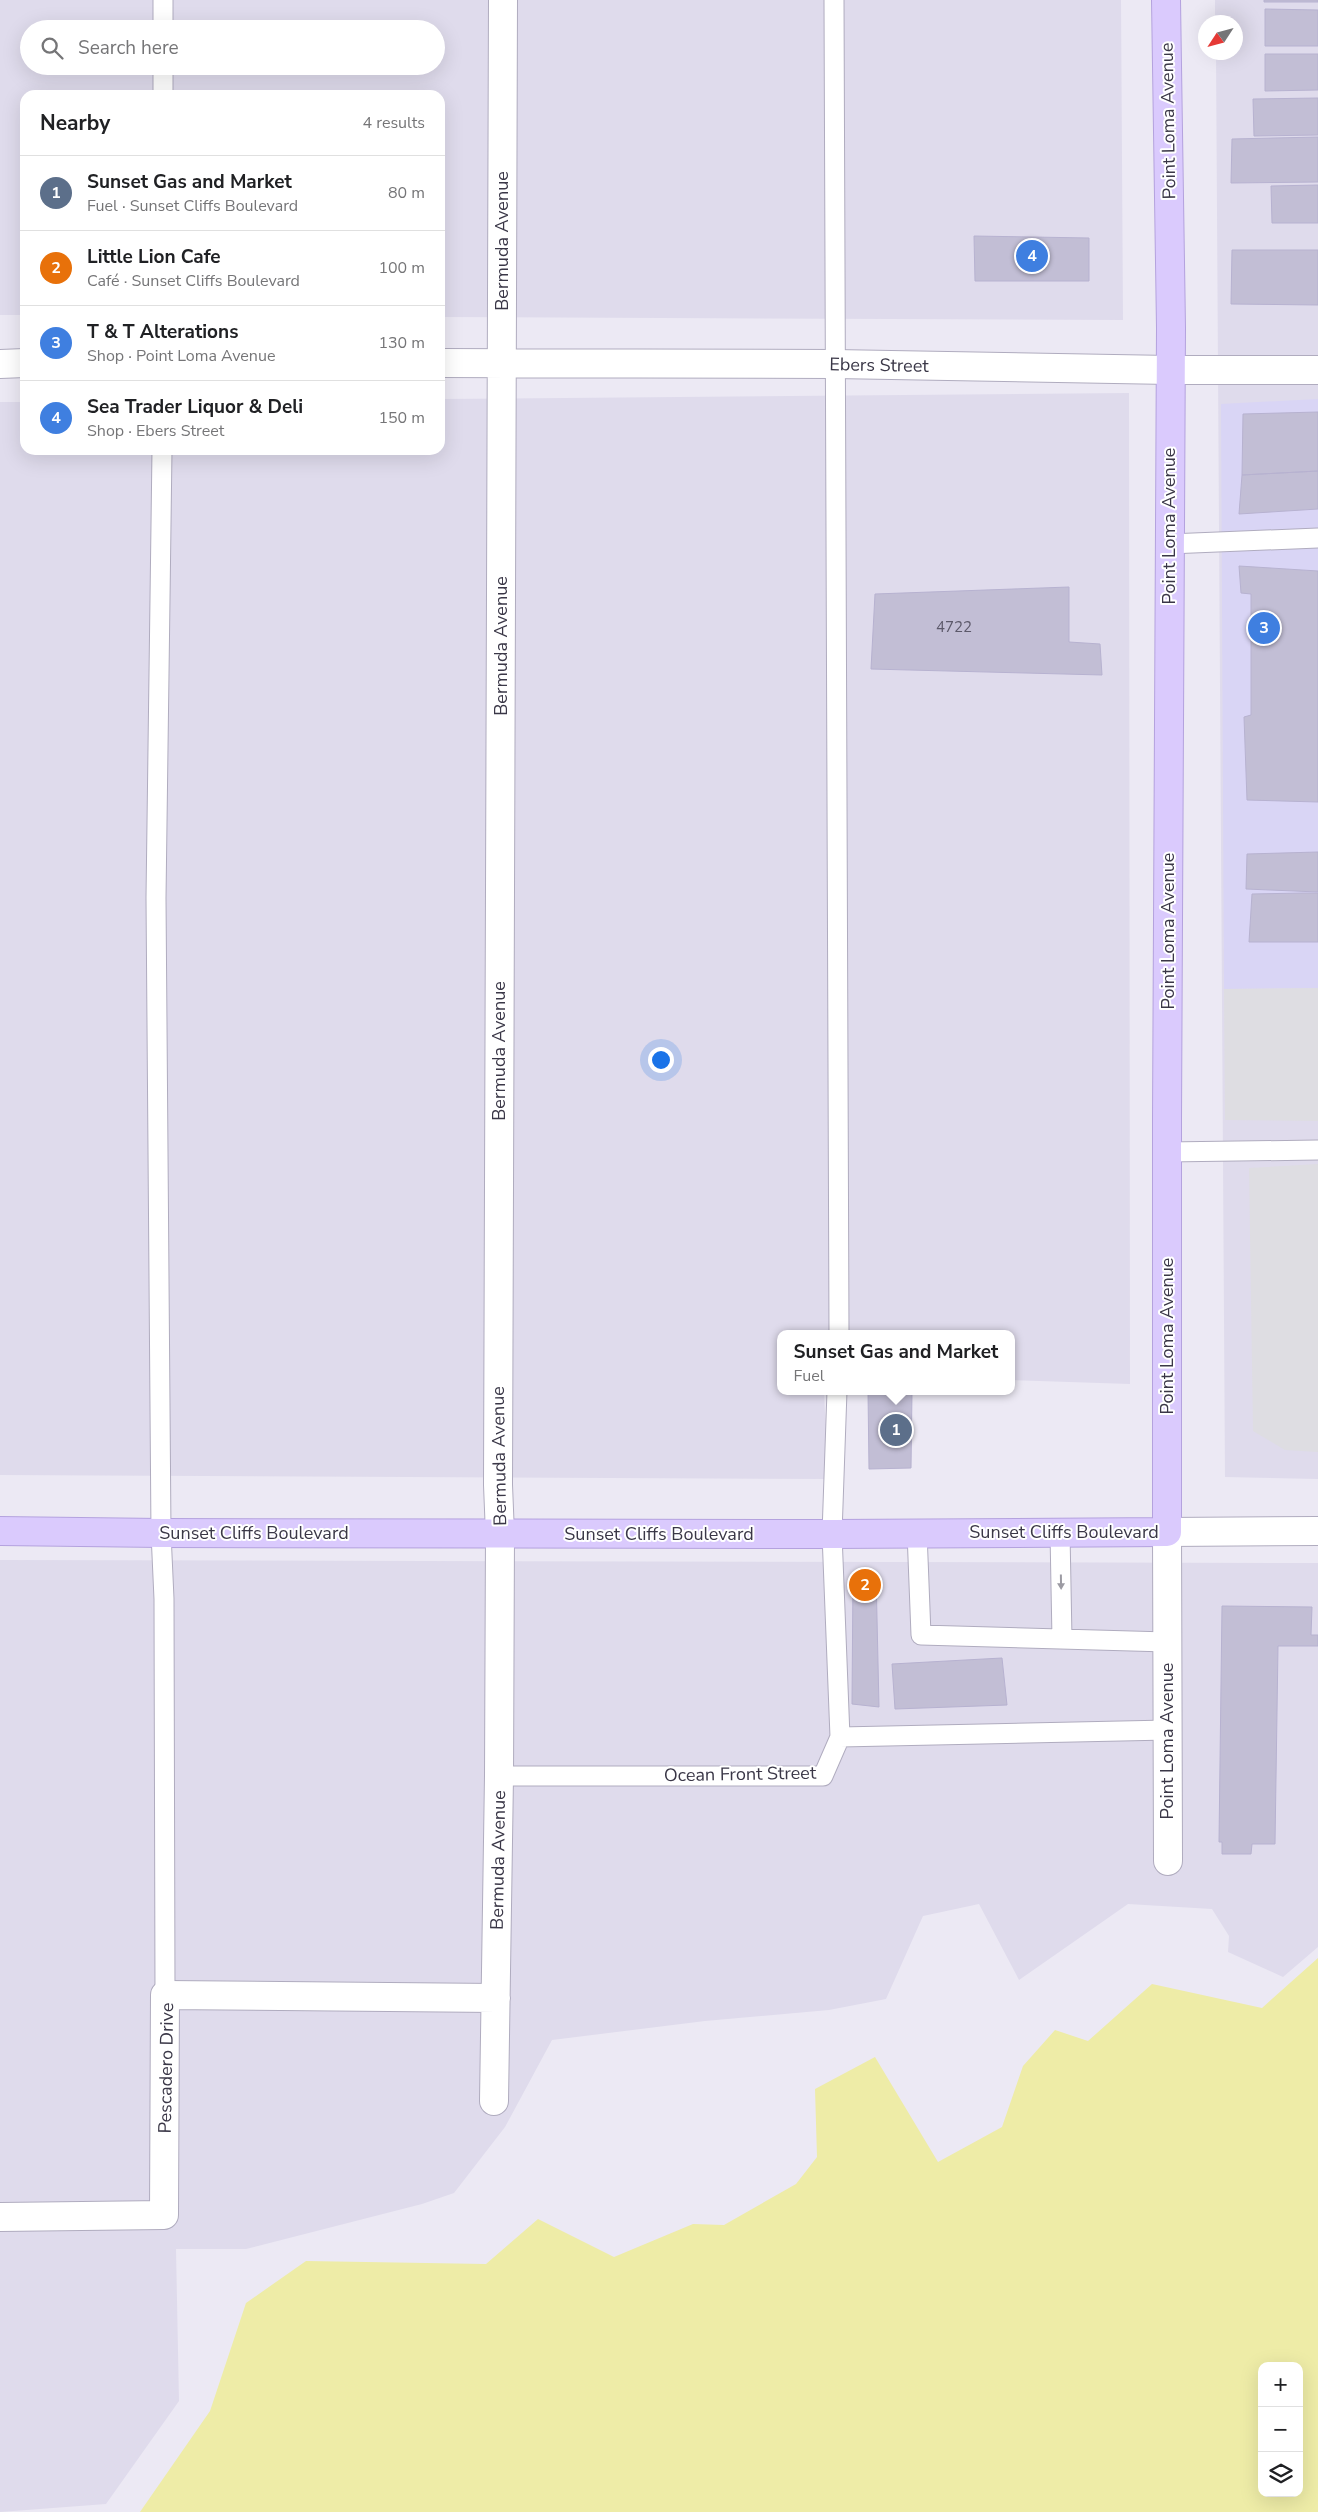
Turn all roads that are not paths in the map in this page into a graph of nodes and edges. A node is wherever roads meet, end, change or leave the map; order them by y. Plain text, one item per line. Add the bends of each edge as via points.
1 (163, 0) edge
2 (503, 0) edge
3 (834, 0) edge
4 (1166, 0) edge
5 (163, 20) edge
6 (163, 75) edge
7 (163, 90) edge
8 (445, 362) edge
9 (20, 363) edge
10 (501, 363) junction
11 (0, 364) edge
12 (835, 364) junction
13 (1170, 370) junction
14 (1318, 370) edge
15 (162, 455) edge
16 (1318, 538) edge
17 (1169, 544) junction
18 (1318, 1150) edge
19 (1167, 1152) junction
20 (839, 1330) edge
21 (837, 1395) edge
22 (0, 1531) edge
23 (918, 1532) junction
24 (1167, 1532) junction
25 (1318, 1532) edge
26 (161, 1533) junction
27 (1060, 1533) junction
28 (500, 1534) junction
29 (832, 1534) junction
30 (1062, 1640) junction
31 (1167, 1642) junction
32 (1168, 1730) junction
33 (840, 1737) junction
34 (499, 1776) junction
35 (1168, 1861) dead end
36 (165, 1995) junction
37 (496, 1998) junction
38 (494, 2101) dead end
39 (0, 2217) edge

1 - 5 lane
2 - 10 street, Bermuda Avenue
3 - 12 lane
4 - 13 main road, Point Loma Avenue
6 - 7 lane
8 - 10 street, Ebers Street
9 - 11 street
10 - 12 street, Ebers Street
10 - 28 street, Bermuda Avenue
12 - 13 street, Ebers Street
12 - 20 lane
13 - 14 street, Ebers Street
13 - 17 main road, Point Loma Avenue
15 - 26 lane via 156,898
16 - 17 lane
17 - 19 main road, Point Loma Avenue
18 - 19 lane
19 - 24 main road, Point Loma Avenue
21 - 29 lane
22 - 26 main road, Sunset Cliffs Boulevard
23 - 27 main road, Sunset Cliffs Boulevard
23 - 29 main road, Sunset Cliffs Boulevard
23 - 30 lane via 921,1635
24 - 25 street, Sunset Cliffs Boulevard
24 - 27 main road, Sunset Cliffs Boulevard
24 - 31 street, Point Loma Avenue
26 - 28 main road, Sunset Cliffs Boulevard
26 - 36 lane
27 -> 30 lane
28 - 29 main road, Sunset Cliffs Boulevard
28 - 34 street, Bermuda Avenue
29 - 33 lane
30 - 31 lane
31 - 32 street, Point Loma Avenue
32 - 33 lane
32 - 35 street, Point Loma Avenue
33 - 34 lane, Ocean Front Street via 822,1776
34 - 37 street, Bermuda Avenue
36 - 37 street, Pescadero Drive
36 - 39 street, Pescadero Drive via 164,2215
37 - 38 street, Bermuda Avenue

